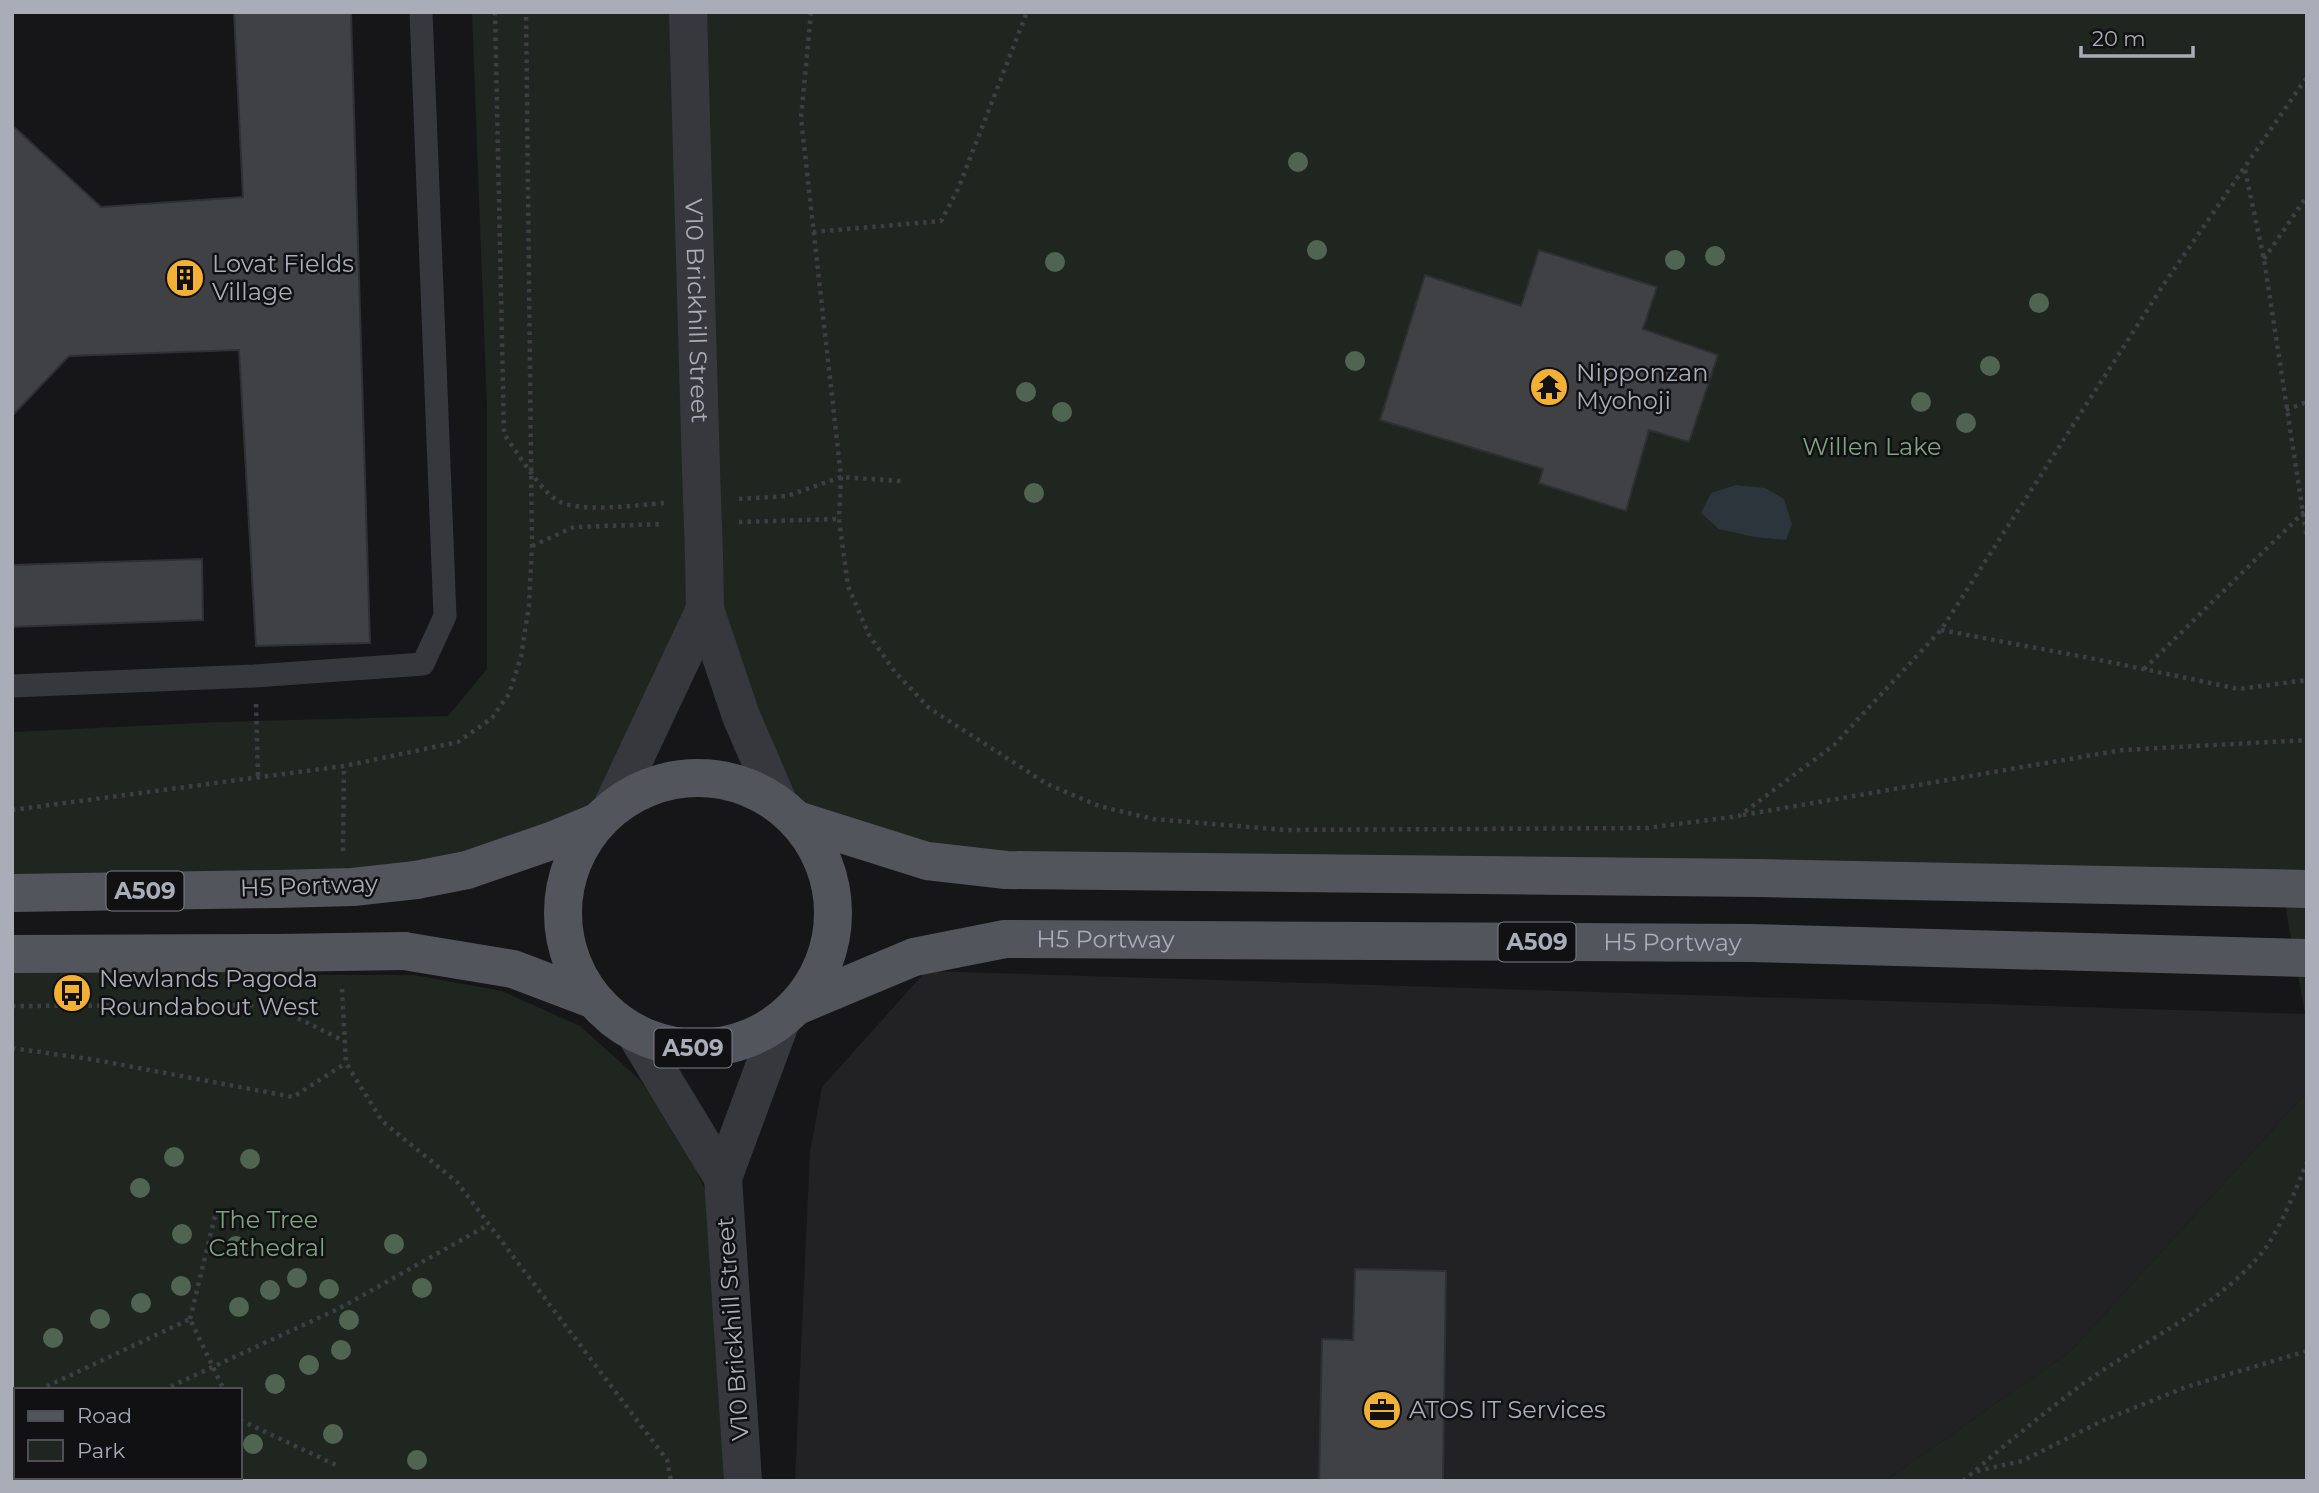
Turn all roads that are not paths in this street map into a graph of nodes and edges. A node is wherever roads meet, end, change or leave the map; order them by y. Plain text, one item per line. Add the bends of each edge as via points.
1 (421, 12) edge
2 (688, 12) edge
3 (705, 609) junction
4 (12, 686) edge
5 (788, 812) junction
6 (604, 815) junction
7 (2294, 889) edge
8 (12, 893) edge
9 (12, 954) edge
10 (2297, 957) edge
11 (592, 999) junction
12 (789, 1013) junction
13 (635, 1034) junction
14 (723, 1178) junction
15 (743, 1481) edge

1 - 4 lane via 445,616 423,664 254,677
2 - 3 street, V10 Brickhill Street, bridge
3 - 5 street, V10 Brickhill Street via 741,716
3 - 6 street, V10 Brickhill Street
5 - 6 main road, A509 via 738,783 694,778 650,786
5 - 7 main road, A509 via 927,860 1006,870
5 - 12 main road, A509 via 820,854 833,893 832,934 821,972
6 - 8 main road, H5 Portway / A509, bridge via 551,841 467,870 416,880 353,887
6 - 11 main road, A509 via 575,854 563,890 562,929 572,966
9 - 11 main road, A509, bridge via 404,951 513,969
10 - 12 main road, H5 Portway / A509 via 1750,943 1005,939 914,957
11 - 13 main road, A509
12 - 13 main road, A509 via 748,1040 710,1049 671,1046
12 - 14 street, V10 Brickhill Street
13 - 14 street, V10 Brickhill Street
14 - 15 street, V10 Brickhill Street

